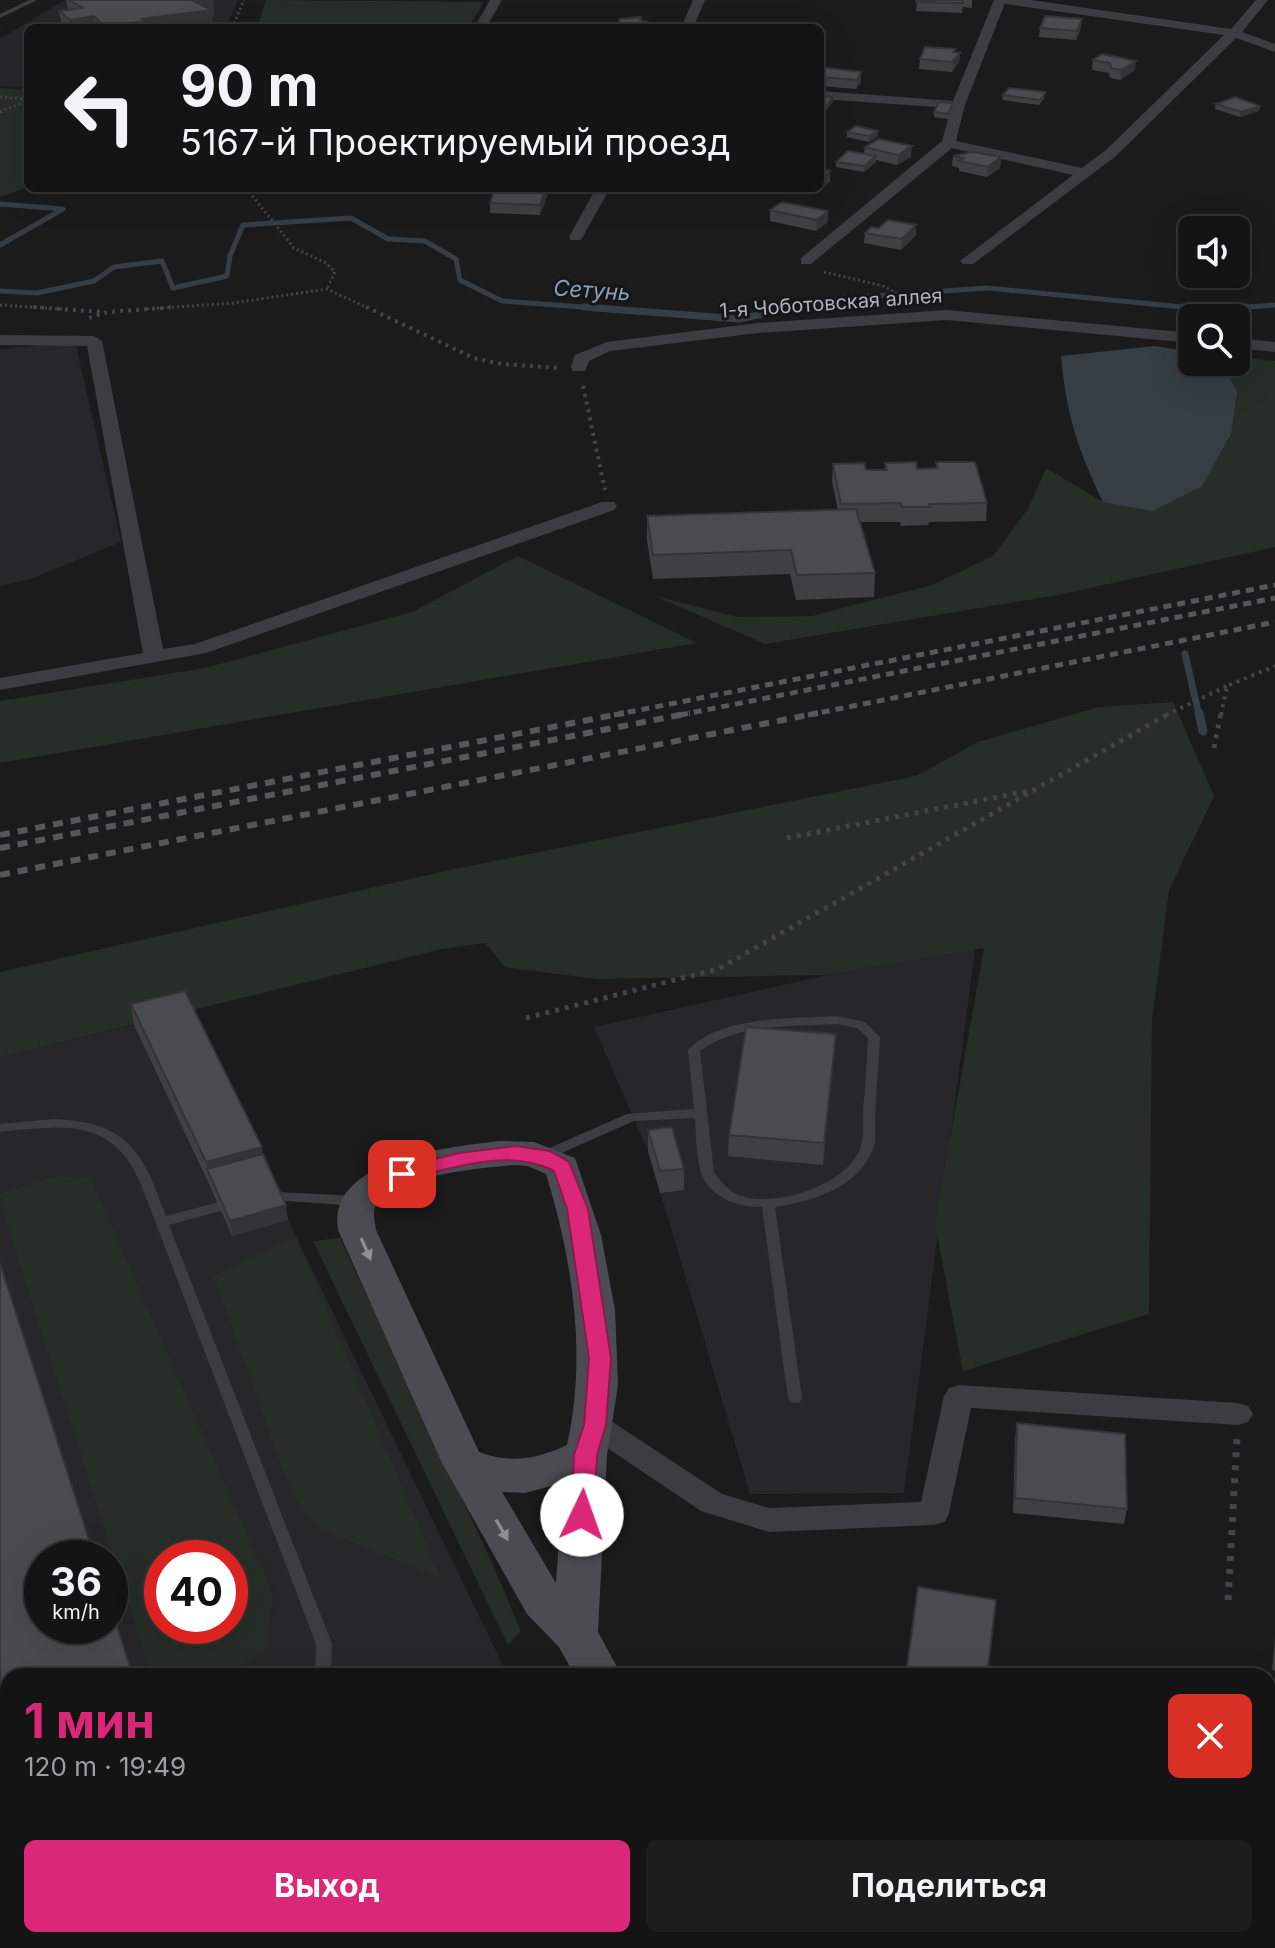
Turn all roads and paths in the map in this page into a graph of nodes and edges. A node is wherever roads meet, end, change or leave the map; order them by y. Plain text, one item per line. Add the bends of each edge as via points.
1 (34, 0) edge
2 (244, 0) edge
3 (496, 0) edge
4 (699, 0) edge
5 (1000, 0) edge
6 (1006, 0) edge
7 (1262, 0) edge
8 (0, 16) edge
9 (234, 24) edge
10 (482, 24) edge
11 (689, 24) edge
12 (1234, 33) junction
13 (1275, 48) edge
14 (824, 95) edge
15 (0, 97) edge
16 (24, 99) edge
17 (24, 101) edge
18 (958, 105) junction
19 (0, 112) edge
20 (949, 143) junction
21 (1085, 173) junction
22 (249, 192) edge
23 (601, 192) edge
24 (576, 237) dead end
25 (806, 261) joint
26 (968, 261) dead end
27 (327, 289) junction
28 (890, 290) dead end
29 (0, 305) edge
30 (108, 312) junction
31 (78, 322) dead end
32 (1178, 337) edge
33 (0, 340) edge
34 (1250, 344) edge
35 (1275, 347) edge
36 (579, 367) junction
37 (608, 506) joint
38 (154, 657) junction
39 (1275, 666) edge
40 (0, 684) edge
41 (1227, 686) junction
42 (1214, 748) dead end
43 (1034, 790) junction
44 (787, 838) dead end
45 (526, 1018) dead end
46 (701, 1113) junction
47 (0, 1128) edge
48 (543, 1156) junction
49 (278, 1197) edge
50 (358, 1201) junction
51 (768, 1202) junction
52 (219, 1207) edge
53 (161, 1222) junction
54 (795, 1398) dead end
55 (1238, 1414) joint
56 (590, 1440) junction
57 (463, 1463) junction
58 (1228, 1600) dead end
59 (575, 1634) junction
60 (323, 1668) edge
61 (594, 1668) edge

1 - 8 lane
2 - 9 path
3 - 10 street
4 - 11 street
5 - 18 street
6 - 12 street
7 - 12 street
12 - 13 street
12 - 21 street
14 - 18 street
15 - 16 path
17 - 19 path
18 - 20 street
20 - 21 street
20 - 25 street
21 - 26 street
22 - 27 path via 294,248 335,272
23 - 24 street
25 - 28 path via 826,273
27 - 30 path via 234,303
27 - 36 path via 474,358 549,369
29 - 30 path
30 - 31 path
32 - 36 street, 1-я Чоботовская аллея via 947,315 758,328 607,347 581,358
33 - 38 street via 94,341
34 - 35 street
36 - 37 path
37 - 38 street via 199,649
38 - 40 street
39 - 41 path
41 - 42 path
41 - 43 path via 1192,700
43 - 44 path
43 - 45 path via 718,969
46 - 48 lane via 632,1117
46 - 51 lane via 707,1172 717,1187 738,1199
46 - 51 lane via 694,1050 706,1039 725,1031 836,1020 861,1025 874,1037 867,1149 832,1185 812,1195
47 - 53 lane via 72,1123 115,1137 133,1156
48 - 50 street via 516,1153 459,1160 384,1181
48 - 56 street via 562,1167 577,1209 600,1358
49 - 50 lane
50 -> 57 street via 357,1230
51 - 54 lane
52 - 53 lane
53 - 60 lane via 324,1644
55 - 56 street via 959,1396 934,1513 769,1520 712,1503
55 - 58 path
56 - 57 street via 547,1475 497,1477
56 - 59 street
57 -> 59 street via 543,1601
59 - 61 street

